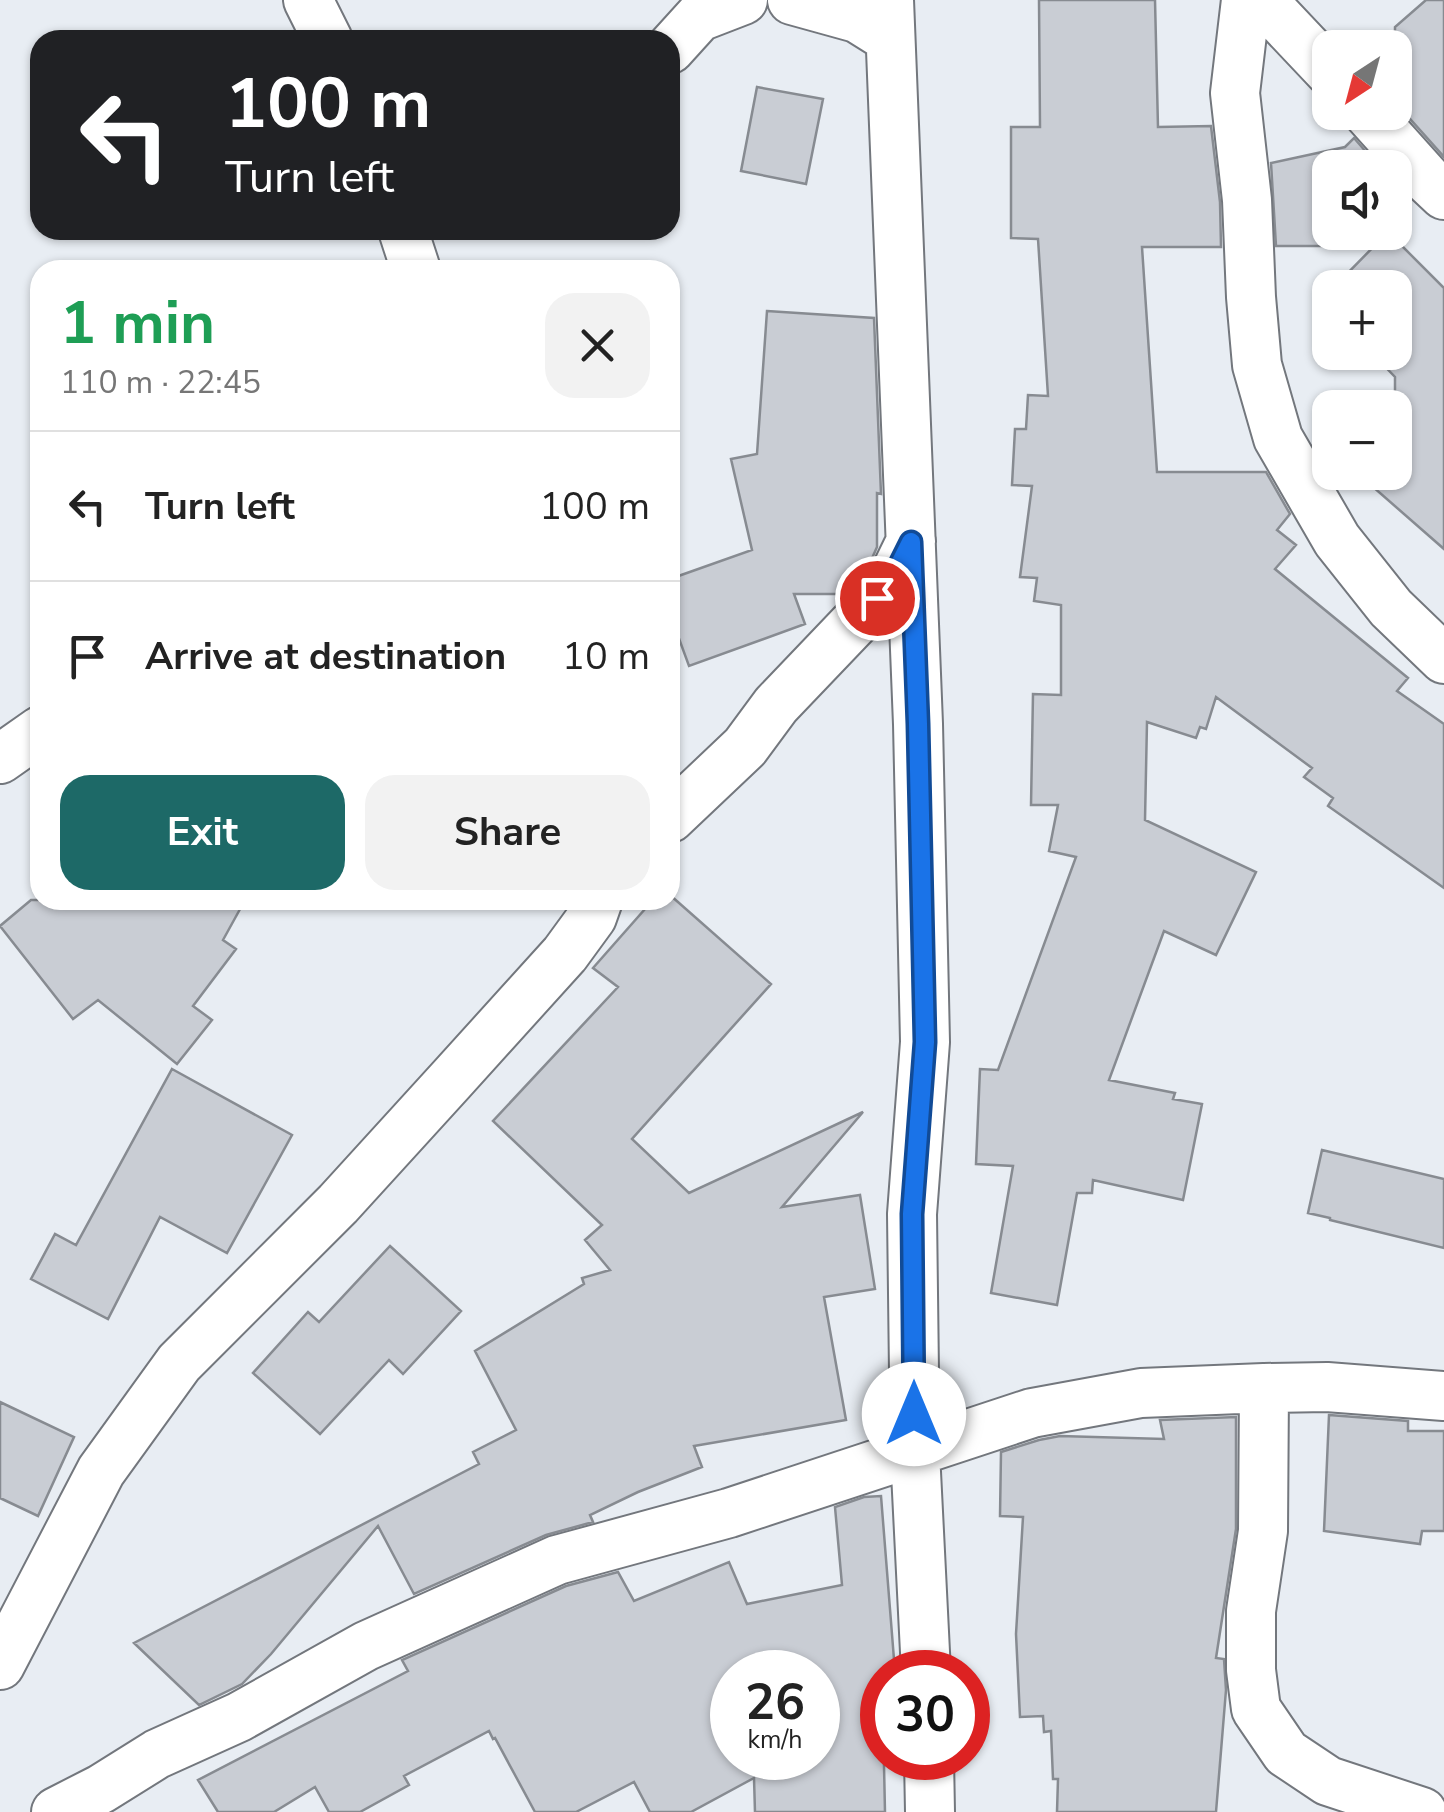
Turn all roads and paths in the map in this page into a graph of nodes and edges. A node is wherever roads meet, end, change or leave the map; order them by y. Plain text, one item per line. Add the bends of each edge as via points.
1 (308, 0) edge
2 (743, 0) edge
3 (792, 0) edge
4 (1246, 0) edge
5 (1262, 0) edge
6 (889, 19) edge
7 (323, 30) edge
8 (680, 38) edge
9 (1312, 53) edge
10 (1383, 130) edge
11 (1444, 195) edge
12 (911, 542) junction
13 (1444, 659) edge
14 (30, 738) edge
15 (0, 759) edge
16 (680, 809) edge
17 (594, 910) edge
18 (1264, 1388) junction
19 (1444, 1396) edge
20 (915, 1452) junction
21 (925, 1650) edge
22 (0, 1666) edge
23 (930, 1780) edge
24 (56, 1812) edge
25 (930, 1812) edge
26 (1422, 1812) edge

1 - 7 street
2 - 8 street via 699,17
3 - 6 street via 857,18
4 - 13 street via 1236,93 1250,297 1257,365 1278,438 1337,540 1391,608
5 - 9 street
6 - 12 street
10 - 11 street
12 - 16 street via 892,580 861,616 745,747
12 - 20 street via 925,1042 912,1214
14 - 15 street
17 - 22 street via 565,954 338,1204 179,1363 101,1471
18 - 19 street
18 - 20 street via 1141,1394 1032,1413
18 - 26 street via 1263,1531 1252,1611 1256,1709 1286,1753 1328,1781
20 - 21 street
20 - 24 street via 557,1560 366,1646
23 - 25 street

